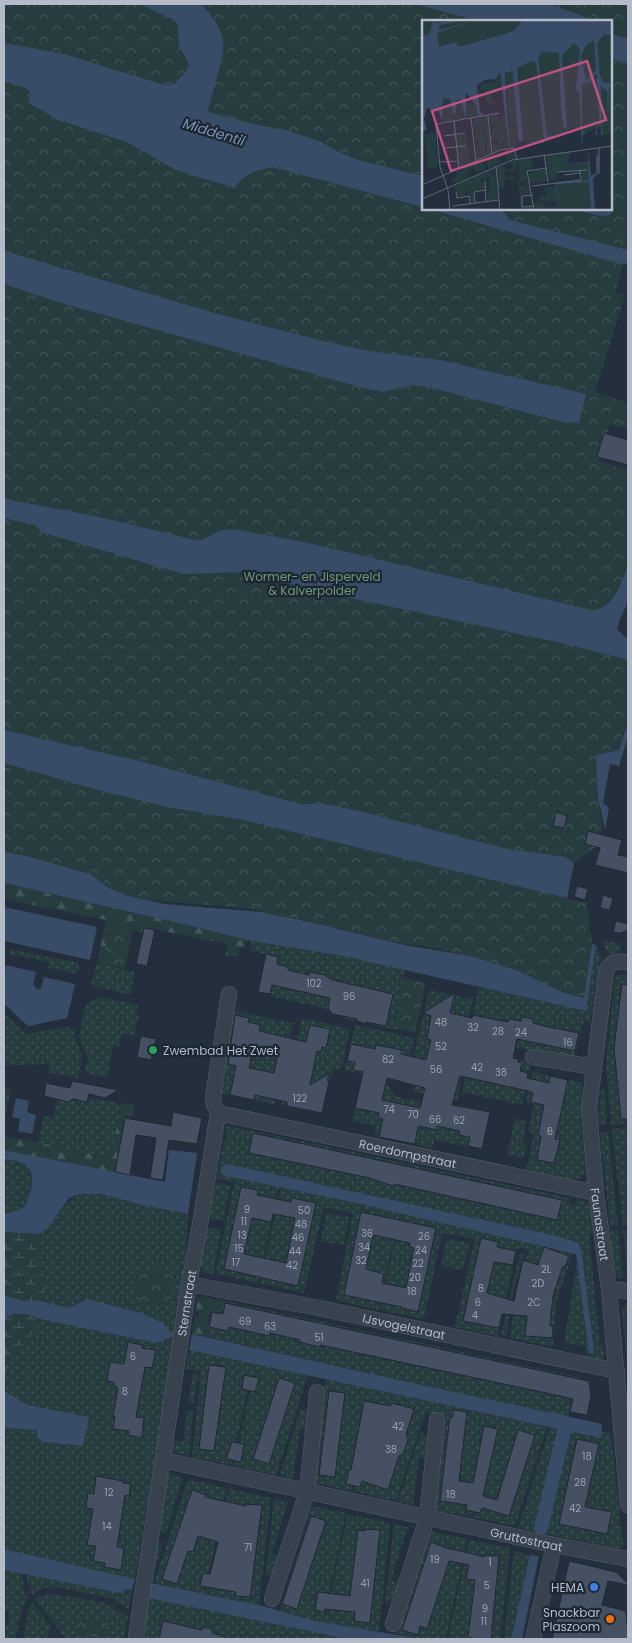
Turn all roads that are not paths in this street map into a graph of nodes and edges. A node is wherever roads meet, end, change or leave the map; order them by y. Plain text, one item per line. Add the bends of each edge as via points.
1 (628, 962) edge
2 (228, 994) dead end
3 (533, 1057) dead end
4 (594, 1067) junction
5 (218, 1113) junction
6 (596, 1193) junction
7 (189, 1284) junction
8 (609, 1289) junction
9 (628, 1290) edge
10 (617, 1371) junction
11 (317, 1392) dead end
12 (438, 1420) dead end
13 (164, 1460) junction
14 (307, 1492) junction
15 (628, 1505) edge
16 (427, 1518) junction
17 (554, 1546) junction
18 (628, 1559) edge
19 (272, 1599) dead end
20 (394, 1624) dead end
21 (137, 1639) edge
22 (533, 1639) edge

1 - 4 street, Faunastraat via 617,961 606,971
2 - 5 street, Sternstraat via 212,1097
3 - 4 street
4 - 6 street, Faunastraat via 589,1109
5 - 6 street, Roerdompstraat
5 - 7 street, Sternstraat
6 - 8 street, Faunastraat
7 - 10 street, IJsvogelstraat
7 - 13 street, Sternstraat
8 - 9 street
8 - 10 street, Faunastraat
10 - 15 street, Faunastraat
11 - 14 street
12 - 16 street
13 - 14 street, Gruttostraat
13 - 21 street, Sternstraat
14 - 16 street, Gruttostraat
14 - 19 street
16 - 17 street, Gruttostraat
16 - 20 street
17 - 18 street, Gruttostraat
17 - 22 street

